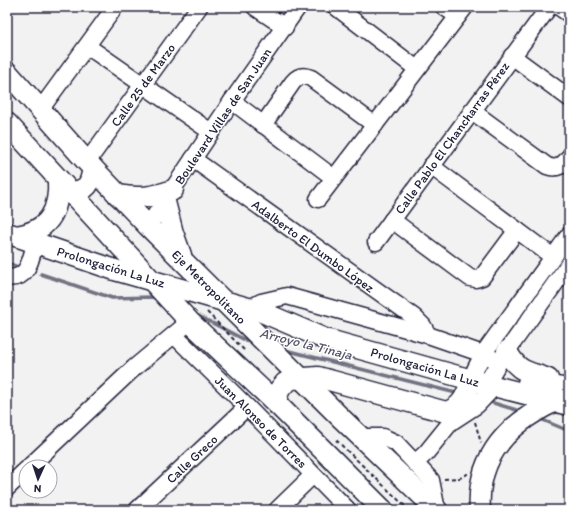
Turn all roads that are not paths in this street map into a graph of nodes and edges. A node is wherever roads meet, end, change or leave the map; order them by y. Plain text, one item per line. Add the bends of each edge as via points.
1 (115, 7) edge
2 (199, 7) edge
3 (255, 7) edge
4 (298, 7) edge
5 (444, 7) edge
6 (548, 7) edge
7 (559, 7) edge
8 (345, 10) edge
9 (461, 12) edge
10 (569, 14) edge
11 (284, 27) junction
12 (87, 46) junction
13 (512, 56) junction
14 (417, 69) junction
15 (7, 72) edge
16 (142, 85) junction
17 (569, 98) edge
18 (232, 101) junction
19 (40, 110) junction
20 (472, 111) junction
21 (7, 122) edge
22 (263, 125) junction
23 (375, 125) junction
24 (211, 132) junction
25 (569, 157) edge
26 (193, 159) junction
27 (90, 165) junction
28 (431, 166) junction
29 (334, 178) junction
30 (64, 186) junction
31 (118, 195) junction
32 (169, 196) junction
33 (318, 199) dead end
34 (392, 220) junction
35 (148, 226) junction
36 (517, 230) junction
37 (12, 235) edge
38 (569, 235) edge
39 (376, 242) dead end
40 (35, 243) junction
41 (553, 257) junction
42 (184, 262) junction
43 (569, 264) edge
44 (149, 279) junction
45 (9, 281) edge
46 (387, 299) junction
47 (223, 301) junction
48 (256, 310) junction
49 (184, 316) junction
50 (373, 320) junction
51 (174, 335) junction
52 (428, 336) junction
53 (295, 372) junction
54 (479, 386) junction
55 (561, 398) edge
56 (277, 404) junction
57 (247, 407) junction
58 (360, 437) junction
59 (37, 459) edge
60 (415, 463) junction
61 (313, 475) junction
62 (18, 478) edge
63 (7, 488) edge
64 (137, 510) edge
65 (277, 510) edge
66 (348, 510) edge
67 (383, 510) edge
68 (437, 510) edge
69 (480, 510) edge

1 - 12 street
2 - 16 street, Calle 25 de Marzo
3 - 11 street
4 - 11 street, Boulevard Villas de San Juan
5 - 9 street
6 - 13 street, Calle Pablo El Chancharras Pérez
7 - 10 street
8 - 14 street
9 - 14 street
11 - 18 street, Boulevard Villas de San Juan
12 - 16 street
12 - 19 street
13 - 17 street, Calle Pablo El Chancharras Pérez
13 - 20 street, Calle Pablo El Chancharras Pérez
14 - 23 street
15 - 19 main road, Eje Metropolitano
16 - 24 street
16 - 27 street, Calle 25 de Marzo
18 - 22 street
18 - 24 street, Boulevard Villas de San Juan
19 - 27 main road, Eje Metropolitano
20 - 25 street via 547,166 563,165
20 - 28 street, Calle Pablo El Chancharras Pérez
21 - 30 main road
22 - 23 street via 293,82 306,76
22 - 29 street
23 - 29 street
24 - 26 street, Boulevard Villas de San Juan
26 - 32 street, Boulevard Villas de San Juan
26 - 46 street, Adalberto El Dumbo López
27 - 30 main road via 91,181 87,187 81,191
27 - 31 main road, Eje Metropolitano
28 - 34 street, Calle Pablo El Chancharras Pérez
28 - 36 street
29 - 33 street
30 - 37 main road via 59,191 54,213 47,222 28,234
30 - 44 main road
31 - 32 main road via 132,198
31 - 35 main road, Eje Metropolitano
32 - 35 street, Boulevard Villas de San Juan
32 - 42 main road via 173,233
34 - 36 street via 470,278 476,279 482,277
34 - 39 street, Calle Pablo El Chancharras Pérez
35 - 42 main road, Eje Metropolitano
36 - 41 street
37 - 40 main road, Prolongación La Luz
38 - 41 street
40 - 44 main road, Prolongación La Luz
40 - 45 street via 28,266 23,273
41 - 54 street
42 - 47 main road, Eje Metropolitano
43 - 54 street
44 - 47 main road, Prolongación La Luz
44 - 49 main road
46 - 50 street
46 - 52 street, Adalberto El Dumbo López via 414,317
47 - 48 main road, Prolongación La Luz
47 - 53 main road, Eje Metropolitano
48 - 50 street via 261,302 287,296
48 - 54 main road, Prolongación La Luz via 301,318 399,348
49 - 51 street
49 - 56 main road
50 - 52 street
51 - 57 street, Juan Alonso de Torres
51 - 59 street via 134,368
52 - 54 street
53 - 54 main road via 446,412
53 - 56 main road via 292,379 280,389
53 - 58 main road, Eje Metropolitano
54 - 55 main road, Prolongación La Luz
54 - 55 main road via 514,363
54 - 60 street
55 - 69 main road via 520,422 500,440 483,472
56 - 67 main road
57 - 61 street, Juan Alonso de Torres
57 - 64 street, Calle Greco
58 - 60 street via 383,437 396,443
58 - 68 main road, Eje Metropolitano
60 - 68 street via 431,480
61 - 65 street
61 - 66 street, Juan Alonso de Torres
62 - 63 street

